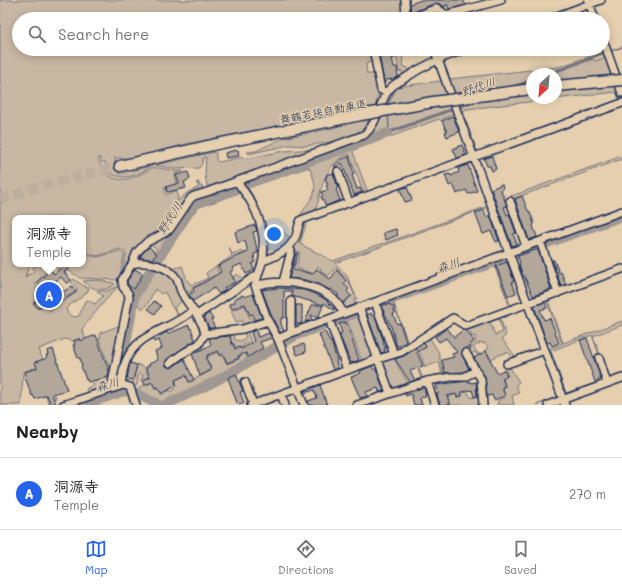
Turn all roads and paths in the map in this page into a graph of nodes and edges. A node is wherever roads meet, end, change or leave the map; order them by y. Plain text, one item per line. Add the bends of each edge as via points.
1 (405, 0) edge
2 (501, 0) edge
3 (601, 0) edge
4 (589, 2) edge
5 (406, 12) edge
6 (430, 12) edge
7 (442, 12) edge
8 (457, 12) edge
9 (565, 12) edge
10 (593, 12) edge
11 (374, 56) edge
12 (437, 56) edge
13 (446, 56) edge
14 (609, 56) edge
15 (438, 59) junction
16 (622, 80) edge
17 (562, 85) edge
18 (526, 90) edge
19 (386, 92) junction
20 (622, 93) edge
21 (622, 103) edge
22 (474, 158) junction
23 (120, 166) tunnel mouth
24 (338, 172) dead end
25 (239, 185) junction
26 (510, 201) dead end
27 (350, 203) junction
28 (622, 211) edge
29 (540, 244) junction
30 (526, 246) junction
31 (289, 247) junction
32 (510, 255) junction
33 (263, 261) junction
34 (132, 264) junction
35 (622, 269) edge
36 (257, 277) junction
37 (283, 282) junction
38 (255, 286) junction
39 (558, 293) junction
40 (291, 301) dead end
41 (528, 303) junction
42 (377, 308) dead end
43 (360, 310) junction
44 (195, 312) junction
45 (343, 313) junction
46 (268, 321) junction
47 (331, 325) dead end
48 (290, 333) junction
49 (205, 334) junction
50 (278, 338) junction
51 (545, 350) junction
52 (466, 353) dead end
53 (394, 354) junction
54 (598, 358) dead end
55 (377, 359) junction
56 (121, 361) junction
57 (170, 363) dead end
58 (507, 364) dead end
59 (347, 370) junction
60 (476, 371) junction
61 (622, 378) edge
62 (427, 381) junction
63 (245, 382) dead end
64 (608, 383) junction
65 (116, 386) junction
66 (297, 388) junction
67 (390, 393) junction
68 (281, 394) junction
69 (564, 402) edge
70 (63, 405) edge
71 (136, 405) edge
72 (252, 405) edge
73 (286, 405) edge
74 (304, 405) edge
75 (357, 405) edge
76 (435, 405) edge
77 (483, 405) edge
78 (548, 405) edge

1 - 5 street
2 - 8 street
3 - 4 street
4 - 9 street
4 - 10 street
6 - 7 street via 437,8
11 - 19 street via 381,90
12 - 15 street
13 - 15 street
14 - 20 street
15 - 19 street via 415,71
15 - 22 street
16 - 17 highway, bridge
18 - 23 highway, 舞鶴若狭自動車道, bridge via 361,115
19 - 25 street via 375,122 364,135
21 - 22 street
22 - 27 street
22 - 32 street
24 - 27 street
25 - 33 street via 254,206 261,225
25 - 34 street via 191,198 170,228 142,246
26 - 30 street
27 - 31 street via 301,220
28 - 29 street
29 - 30 street
29 - 39 street
30 - 32 street
31 - 33 street
31 - 37 street
32 - 41 street
32 - 43 street
33 - 36 street
34 - 44 street via 154,265 168,270 177,278 181,291
34 - 56 street via 122,280 129,297
35 - 39 street
36 - 38 street
36 - 44 street
37 - 38 street
37 - 45 street via 322,291
38 - 46 street
39 - 41 street
40 - 48 street
41 - 51 street
41 - 53 street via 466,326 455,319 450,319 401,352
42 - 53 street
43 - 45 street
43 - 55 street
44 - 49 street
44 - 56 street via 144,338
45 - 48 street
46 - 49 street via 243,329
46 - 50 street
47 - 59 street
48 - 50 street
49 - 57 street via 199,344
50 - 66 street
51 - 58 street
51 - 69 street
52 - 60 street
53 - 55 street
54 - 64 street
55 - 59 street
55 - 67 street
56 - 65 street
59 - 66 street
60 - 62 street via 464,377
60 - 77 street via 481,380
61 - 64 street
62 - 67 street
62 - 76 street
63 - 72 street
64 - 69 street
65 - 70 street
65 - 71 street via 127,386
66 - 68 street
66 - 74 street
67 - 75 street
68 - 72 street
68 - 73 street
69 - 78 street

